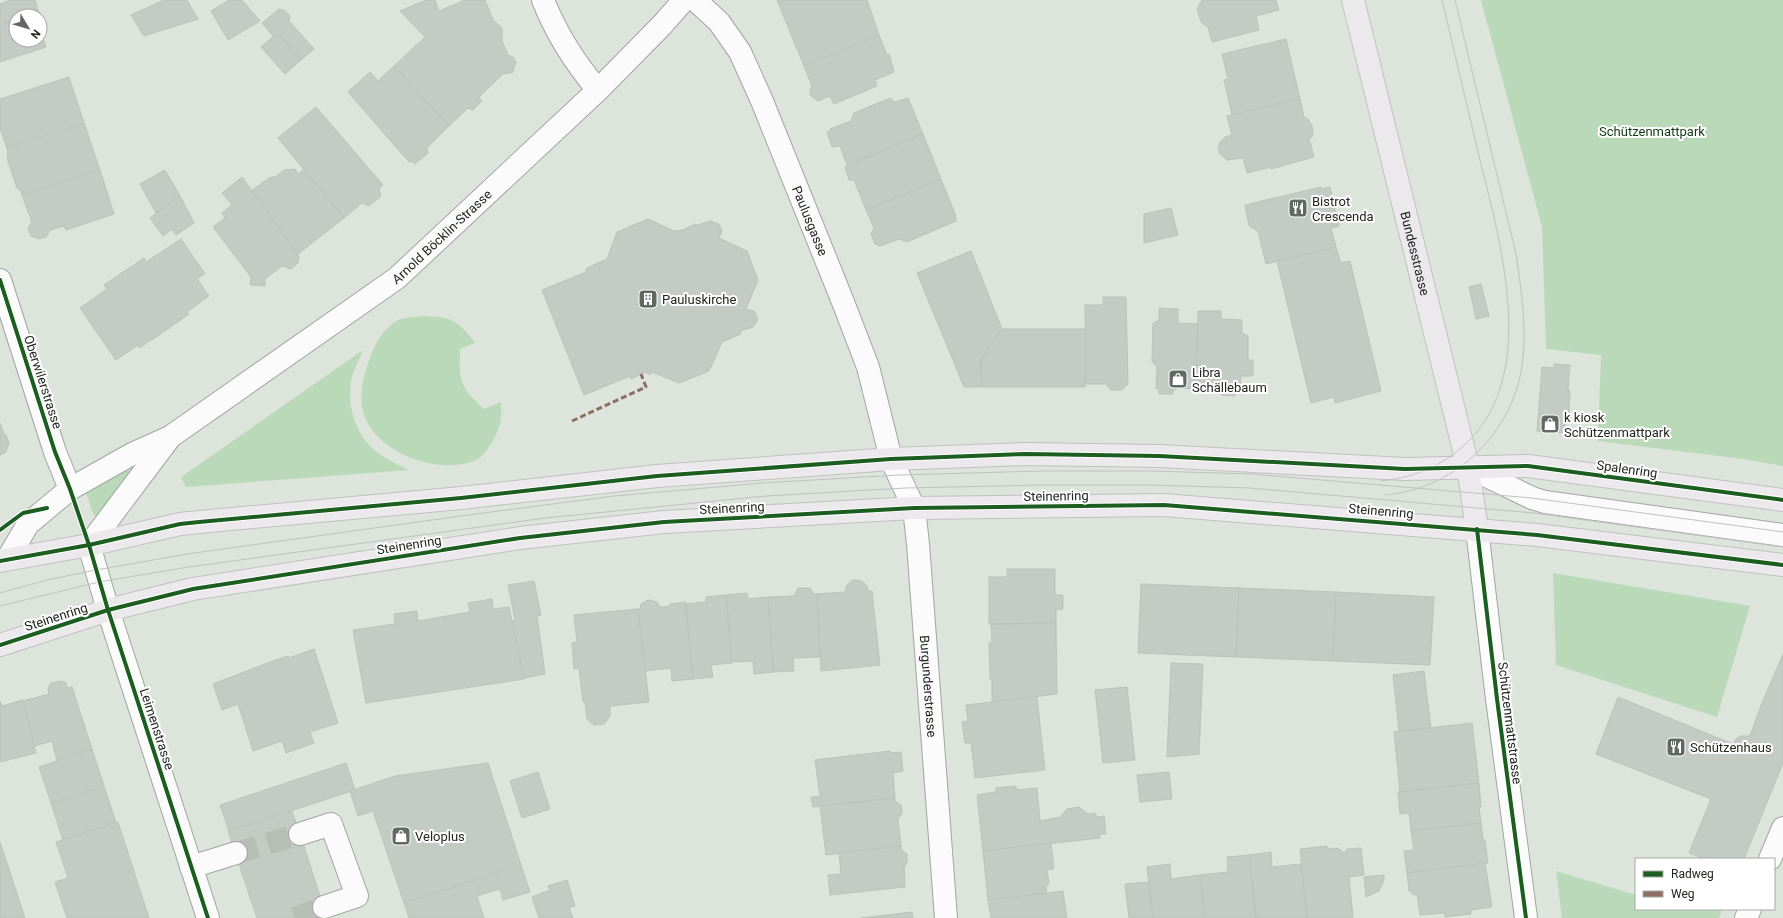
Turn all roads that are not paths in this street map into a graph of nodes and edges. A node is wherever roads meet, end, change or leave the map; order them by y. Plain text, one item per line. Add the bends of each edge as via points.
1 (543, 0) edge
2 (684, 0) edge
3 (695, 0) edge
4 (1353, 0) edge
5 (598, 90) junction
6 (0, 280) edge
7 (170, 437) junction
8 (891, 459) junction
9 (1468, 467) junction
10 (70, 489) junction
11 (1783, 500) edge
12 (914, 508) junction
13 (1475, 508) joint
14 (1477, 529) junction
15 (1783, 535) edge
16 (89, 545) junction
17 (4, 560) edge
18 (1783, 565) edge
19 (108, 610) junction
20 (0, 645) edge
21 (1783, 828) edge
22 (300, 834) tunnel mouth
23 (236, 853) tunnel mouth
24 (1770, 858) edge
25 (191, 867) junction
26 (324, 908) tunnel mouth
27 (208, 918) edge
28 (946, 918) edge
29 (1526, 918) edge

1 - 5 street via 553,26 581,70
2 - 5 street, Arnold Böcklin-Strasse
3 - 8 street, Paulusgasse via 719,22 740,52 762,101 868,367
4 - 9 main road, Bundesstrasse
5 - 7 street, Arnold Böcklin-Strasse via 397,278
6 - 10 street, Oberwilerstrasse via 55,452
7 - 10 street, Arnold Böcklin-Strasse via 132,454
7 - 16 street, Arnold Böcklin-Strasse
8 - 9 main road via 1034,454 1159,456 1406,469
8 - 12 street, Burgunderstrasse
8 - 16 main road via 657,476 438,501 180,524
9 - 11 main road, Spalenring via 1528,466
9 - 13 main road, Bundesstrasse
9 - 15 street via 1545,502
10 - 17 street, Arnold Böcklin-Strasse via 28,524
12 - 14 main road, Steinenring via 1164,505
12 - 19 main road, Steinenring via 664,522 520,538 193,589
12 - 28 street, Burgunderstrasse
13 - 14 main road, Schützenmattstrasse
14 - 18 main road
14 - 29 street, Schützenmattstrasse
16 - 17 main road
16 - 19 street, Leimenstrasse
19 - 20 main road, Steinenring
19 - 25 street, Leimenstrasse
21 - 24 street
22 - 26 street via 331,824 357,896
23 - 25 street
25 - 27 street, Leimenstrasse

